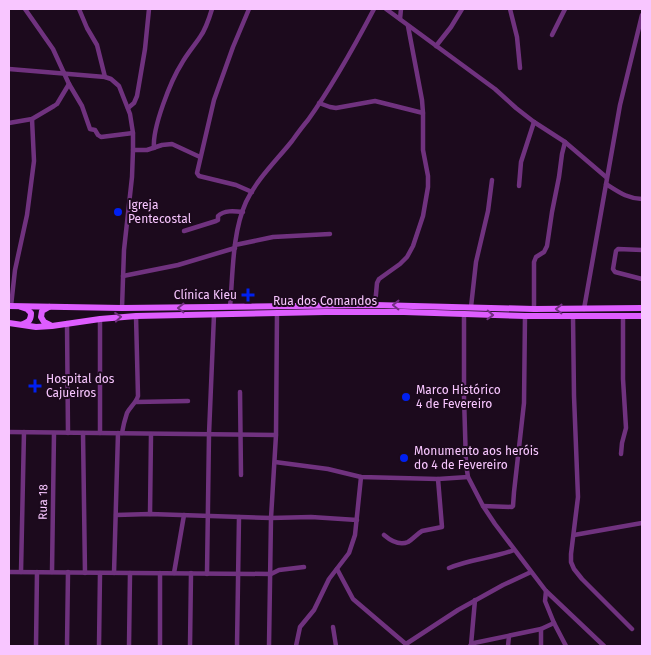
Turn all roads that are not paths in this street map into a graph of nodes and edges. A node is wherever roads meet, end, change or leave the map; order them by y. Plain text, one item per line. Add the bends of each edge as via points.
1 (25, 9) edge
2 (79, 9) edge
3 (148, 9) edge
4 (212, 9) edge
5 (249, 9) edge
6 (374, 9) edge
7 (386, 9) edge
8 (401, 9) edge
9 (462, 9) edge
10 (510, 9) edge
11 (565, 9) edge
12 (642, 15) edge
13 (400, 19) junction
14 (408, 26) junction
15 (552, 35) dead end
16 (436, 46) junction
17 (520, 68) dead end
18 (9, 69) edge
19 (64, 74) junction
20 (105, 77) junction
21 (69, 84) junction
22 (319, 103) junction
23 (128, 108) junction
24 (423, 114) junction
25 (32, 119) junction
26 (534, 122) junction
27 (9, 123) edge
28 (133, 133) junction
29 (565, 142) junction
30 (154, 148) junction
31 (133, 150) junction
32 (200, 157) junction
33 (606, 177) junction
34 (492, 180) dead end
35 (606, 184) junction
36 (519, 186) dead end
37 (252, 192) junction
38 (642, 198) edge
39 (243, 212) junction
40 (184, 231) dead end
41 (330, 234) dead end
42 (235, 246) junction
43 (642, 250) edge
44 (123, 276) junction
45 (642, 279) edge
46 (375, 305) junction
47 (13, 306) edge
48 (50, 306) junction
49 (230, 307) junction
50 (471, 307) junction
51 (122, 308) junction
52 (642, 308) edge
53 (534, 309) junction
54 (584, 309) junction
55 (277, 313) junction
56 (464, 314) junction
57 (214, 315) junction
58 (136, 316) junction
59 (525, 316) junction
60 (623, 316) junction
61 (642, 316) edge
62 (573, 317) junction
63 (100, 319) junction
64 (9, 323) edge
65 (67, 323) junction
66 (16, 325) junction
67 (52, 326) junction
68 (240, 392) dead end
69 (188, 401) dead end
70 (136, 402) junction
71 (9, 432) edge
72 (24, 432) junction
73 (54, 433) junction
74 (68, 433) junction
75 (83, 433) junction
76 (100, 433) junction
77 (120, 433) junction
78 (150, 434) junction
79 (209, 434) junction
80 (240, 435) junction
81 (276, 435) junction
82 (621, 454) dead end
83 (275, 462) junction
84 (240, 475) dead end
85 (361, 477) junction
86 (468, 477) junction
87 (438, 479) junction
88 (483, 506) junction
89 (150, 514) junction
90 (116, 515) junction
91 (184, 515) junction
92 (207, 515) junction
93 (239, 517) junction
94 (271, 518) junction
95 (357, 520) junction
96 (642, 523) edge
97 (384, 535) dead end
98 (574, 535) junction
99 (514, 550) junction
100 (304, 568) dead end
101 (449, 568) dead end
102 (337, 569) junction
103 (9, 572) edge
104 (21, 572) junction
105 (37, 572) junction
106 (52, 572) junction
107 (68, 572) junction
108 (532, 572) junction
109 (85, 573) junction
110 (100, 573) junction
111 (114, 573) junction
112 (130, 573) junction
113 (160, 573) junction
114 (174, 573) junction
115 (192, 573) junction
116 (206, 574) junction
117 (239, 574) junction
118 (271, 574) junction
119 (546, 591) junction
120 (475, 600) junction
121 (554, 623) junction
122 (334, 627) dead end
123 (541, 629) junction
124 (632, 629) dead end
125 (509, 636) junction
126 (407, 645) edge
127 (36, 646) edge
128 (67, 646) edge
129 (99, 646) edge
130 (129, 646) edge
131 (160, 646) edge
132 (190, 646) edge
133 (238, 646) edge
134 (269, 646) edge
135 (296, 646) edge
136 (336, 646) edge
137 (471, 646) edge
138 (508, 646) edge
139 (542, 646) edge
140 (566, 646) edge
141 (604, 646) edge

1 - 19 street via 53,48
2 - 20 street via 98,45
3 - 23 street via 137,96
4 - 30 street via 206,28 176,75 156,128
5 - 32 street via 214,100
6 - 22 street
7 - 13 street
8 - 13 street
9 - 16 street
10 - 17 street
11 - 15 street
12 - 33 street
13 - 14 street
14 - 16 street
14 - 24 street
16 - 26 street
18 - 19 street
19 - 20 street
19 - 21 street
20 - 23 street via 119,86
21 - 25 street via 56,105
21 - 28 street via 90,128 98,136
22 - 24 street via 336,108 375,101
22 - 37 street
23 - 28 street
24 - 46 street via 423,150 428,176 423,216 407,257 379,279
25 - 27 street
25 - 47 street via 34,161 15,270
26 - 29 street
26 - 36 street via 523,156
28 - 31 street
29 - 33 street
29 - 53 street via 547,246 534,259
30 - 31 street
30 - 32 street via 172,144
31 - 44 street
32 - 37 street via 199,176
33 - 35 street
34 - 50 street
35 - 38 street via 631,198
35 - 54 street
37 - 39 street
39 - 40 street via 219,214 216,221
39 - 42 street
41 - 42 street via 273,237
42 - 44 street via 178,265
42 - 49 street
43 - 45 street via 618,249 613,269
44 - 51 street
46 - 49 main road, Rua dos Comandos
50 -> 46 main road, Rua dos Comandos
47 - 48 main road, Rua dos Comandos
47 - 66 main road via 29,311 31,317 26,323
48 - 51 main road, Rua dos Comandos
48 - 67 main road via 42,311 41,317
49 -> 51 main road, Rua dos Comandos
50 - 53 main road, Rua dos Comandos
52 - 54 main road, Rua dos Comandos
54 -> 53 main road, Rua dos Comandos
55 - 56 main road, Rua dos Comandos
55 - 57 main road, Rua dos Comandos
55 - 81 street
56 -> 59 main road, Rua dos Comandos
56 - 86 street
57 - 58 main road, Rua dos Comandos
57 - 79 street
63 -> 58 main road, Rua dos Comandos
58 - 70 street
59 - 62 main road, Rua dos Comandos
59 - 88 street via 524,403 513,506
60 - 61 main road, Rua dos Comandos
60 - 62 main road, Rua dos Comandos
60 - 82 street via 626,428
62 - 98 street via 578,497
63 - 65 main road, Rua dos Comandos
63 - 76 street
64 - 66 main road, Rua dos Comandos
65 - 67 main road, Rua dos Comandos
65 - 74 street
66 - 67 main road, Rua dos Comandos
68 - 80 street
69 - 70 street
70 - 77 street
71 - 72 street
72 - 73 street
72 - 104 street
73 - 74 street
73 - 106 street, Rua 18
74 - 75 street
75 - 76 street
75 - 109 street
76 - 77 street
77 - 78 street
77 - 90 street
78 - 79 street
78 - 89 street
79 - 80 street
79 - 92 street
80 - 81 street
80 - 84 street
81 - 83 street
83 - 85 street
83 - 94 street
85 - 87 street
85 - 95 street
86 - 87 street
86 - 88 street
87 - 97 street via 442,527 419,532 409,541 400,543
88 - 99 street
89 - 90 street
89 - 91 street
90 - 111 street
91 - 92 street
91 - 114 street
92 - 93 street
92 - 116 street
93 - 94 street
93 - 117 street
94 - 95 street
94 - 118 street
95 - 102 street via 349,553
96 - 98 street
98 - 124 street via 571,554 574,568
99 - 101 street
99 - 108 street
100 - 118 street via 279,570
102 - 126 street via 353,599
102 - 135 street via 300,628
103 - 104 street
104 - 105 street
105 - 106 street
105 - 127 street
106 - 107 street
107 - 109 street
107 - 128 street
108 - 119 street
108 - 120 street
109 - 110 street
110 - 111 street
110 - 129 street
111 - 112 street
112 - 113 street
112 - 130 street
113 - 114 street
113 - 131 street
114 - 115 street
115 - 116 street
115 - 132 street
116 - 117 street
117 - 118 street
117 - 133 street
118 - 134 street
119 - 121 street via 545,602
119 - 141 street
120 - 126 street
120 - 137 street
121 - 123 street
121 - 140 street
122 - 136 street
123 - 125 street
123 - 139 street
125 - 137 street
125 - 138 street

